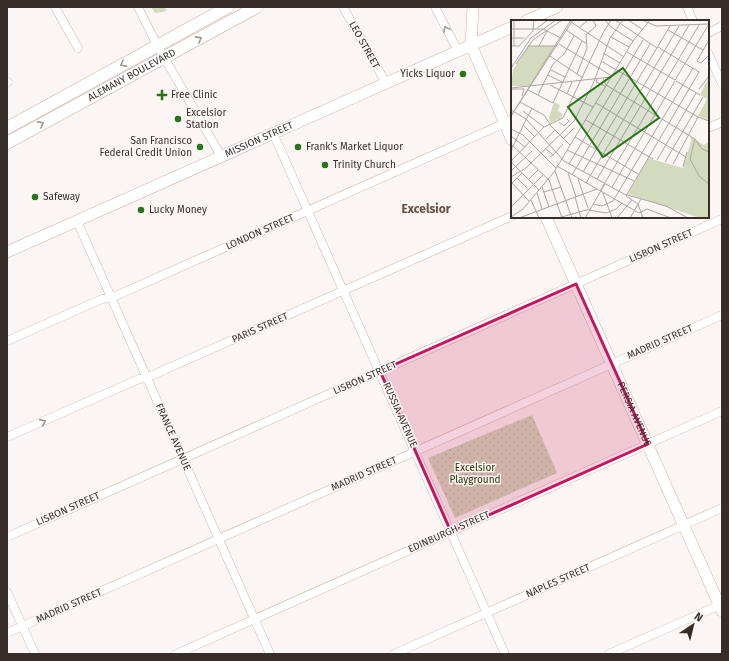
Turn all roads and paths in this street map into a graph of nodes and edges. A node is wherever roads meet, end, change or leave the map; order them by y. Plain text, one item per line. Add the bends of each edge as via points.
1 (55, 7) edge
2 (138, 7) edge
3 (228, 7) edge
4 (257, 7) edge
5 (343, 7) edge
6 (434, 7) edge
7 (473, 7) edge
8 (557, 7) edge
9 (687, 7) edge
10 (528, 20) edge
11 (693, 20) edge
12 (722, 26) edge
13 (511, 27) edge
14 (709, 32) edge
15 (157, 45) junction
16 (471, 45) junction
17 (78, 48) dead end
18 (458, 51) junction
19 (709, 55) edge
20 (164, 56) junction
21 (386, 83) junction
22 (722, 84) edge
23 (508, 121) edge
24 (722, 122) edge
25 (7, 128) edge
26 (709, 128) edge
27 (273, 134) junction
28 (511, 135) edge
29 (7, 143) edge
30 (221, 156) junction
31 (308, 210) junction
32 (511, 216) edge
33 (546, 218) edge
34 (722, 219) edge
35 (77, 221) junction
36 (7, 252) edge
37 (576, 284) junction
38 (344, 291) junction
39 (111, 298) junction
40 (722, 314) edge
41 (7, 341) edge
42 (612, 364) junction
43 (380, 371) junction
44 (146, 378) junction
45 (722, 411) edge
46 (7, 437) edge
47 (648, 444) junction
48 (416, 451) junction
49 (183, 459) junction
50 (722, 508) edge
51 (684, 525) junction
52 (451, 532) junction
53 (7, 537) edge
54 (219, 539) junction
55 (7, 592) edge
56 (721, 607) edge
57 (487, 613) junction
58 (254, 619) junction
59 (23, 627) junction
60 (7, 633) edge
61 (35, 654) edge
62 (176, 654) edge
63 (270, 654) edge
64 (394, 654) edge
65 (505, 654) edge
66 (609, 654) edge

1 - 17 street
2 - 15 street
3 - 15 main road, ALEMANY BOULEVARD
20 -> 4 main road, ALEMANY BOULEVARD
5 - 21 street, LEO STREET
18 -> 6 street
7 - 16 main road
8 - 10 main road
9 - 11 street
12 - 14 street
13 - 16 main road, MISSION STREET
15 - 20 street
15 -> 25 main road, ALEMANY BOULEVARD
16 - 18 main road, MISSION STREET
16 - 23 main road
18 - 21 main road, MISSION STREET
19 - 22 street
29 -> 20 main road, ALEMANY BOULEVARD
20 - 30 street
21 - 27 main road, MISSION STREET
23 - 28 main road
23 - 31 street, LONDON STREET
24 - 26 street
27 - 30 main road, MISSION STREET
27 - 31 street, RUSSIA AVENUE
30 - 35 main road, MISSION STREET
31 - 38 street, RUSSIA AVENUE
31 - 39 street, LONDON STREET
32 - 38 street, PARIS STREET
33 - 37 main road, PERSIA AVENUE
34 - 37 street, LISBON STREET
35 - 36 main road, MISSION STREET
35 - 39 street, FRANCE AVENUE
37 - 42 main road, PERSIA AVENUE
37 - 43 street, LISBON STREET
38 - 43 street, RUSSIA AVENUE
38 - 44 street, PARIS STREET
39 - 41 street, LONDON STREET via 102,299
39 - 44 street, FRANCE AVENUE
40 - 42 street, MADRID STREET
42 - 47 main road, PERSIA AVENUE
42 - 48 street, MADRID STREET
43 - 48 street, RUSSIA AVENUE
43 - 49 street, LISBON STREET
46 -> 44 street, PARIS STREET
44 - 49 street, FRANCE AVENUE
45 - 47 street, EDINBURGH STREET
47 - 51 main road, PERSIA AVENUE
47 - 52 street, EDINBURGH STREET
48 - 52 street, RUSSIA AVENUE
48 - 54 street, MADRID STREET
49 - 53 street, LISBON STREET
49 - 54 street, FRANCE AVENUE
50 - 51 street, NAPLES STREET
51 - 56 main road, PERSIA AVENUE
51 - 57 street, NAPLES STREET
52 - 57 street, RUSSIA AVENUE
52 - 58 street, EDINBURGH STREET
54 - 58 street, FRANCE AVENUE
54 - 59 street, MADRID STREET
55 - 59 street
56 - 66 street
57 - 64 street, NAPLES STREET
57 - 65 street, RUSSIA AVENUE
58 - 62 street, EDINBURGH STREET
58 - 63 street, FRANCE AVENUE
59 - 60 street, MADRID STREET
59 - 61 street

